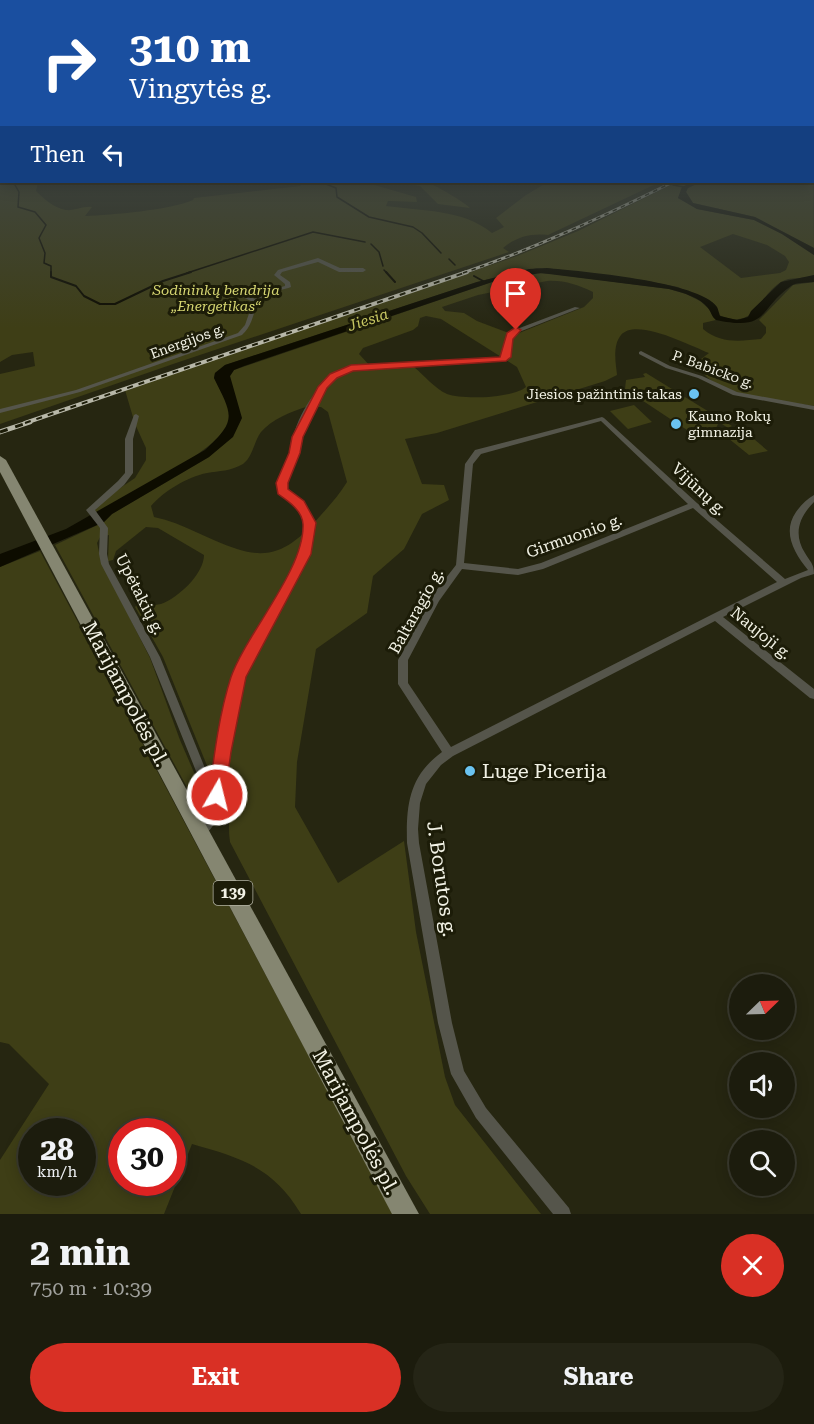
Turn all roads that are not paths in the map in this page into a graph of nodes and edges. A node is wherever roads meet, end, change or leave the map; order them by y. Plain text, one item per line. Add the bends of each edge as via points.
1 (363, 270) dead end
2 (226, 287) dead end
3 (256, 301) junction
4 (577, 308) dead end
5 (641, 353) dead end
6 (814, 408) edge
7 (0, 411) edge
8 (136, 416) dead end
9 (596, 419) joint
10 (0, 460) edge
11 (814, 498) edge
12 (694, 506) junction
13 (460, 566) junction
14 (813, 570) edge
15 (784, 583) junction
16 (716, 616) junction
17 (814, 695) edge
18 (449, 753) junction
19 (217, 795) junction
20 (200, 831) junction
21 (406, 1214) edge
22 (563, 1214) edge

1 - 3 street via 342,271 320,261 311,262 278,272 288,287 266,293
2 - 3 street
3 - 7 street, Energijos g. via 249,326 234,337 78,391
4 - 19 street via 511,333 507,357 502,359 351,368 333,376 323,387 297,437 282,483 282,491 300,504 309,523 304,554 239,677
5 - 6 street, P. Babicko g. via 735,394
8 - 19 street, Upėtakių g. via 129,439 129,473 90,507 104,528 105,564 155,657 207,786
9 - 12 street, Vijūnų g. via 605,421
9 - 13 street, Baltaragio g. via 478,452 469,464
10 - 20 main road, Marijampolės pl. / 139
11 - 14 street via 795,522 793,534 799,553
12 - 13 street, Girmuonio g. via 543,567 518,572
12 - 15 street, Vijūnų g.
13 - 18 street, Baltaragio g. via 450,576 403,660 402,669 404,684
14 - 15 street, J. Borutos g.
15 - 16 street, J. Borutos g.
16 - 17 street, Naujoji g.
16 - 18 street, J. Borutos g.
18 - 22 street, J. Borutos g. via 435,762 422,779 412,825 451,1050 458,1074 481,1113
19 - 20 street via 211,820
20 - 21 main road, Marijampolės pl. / 139

